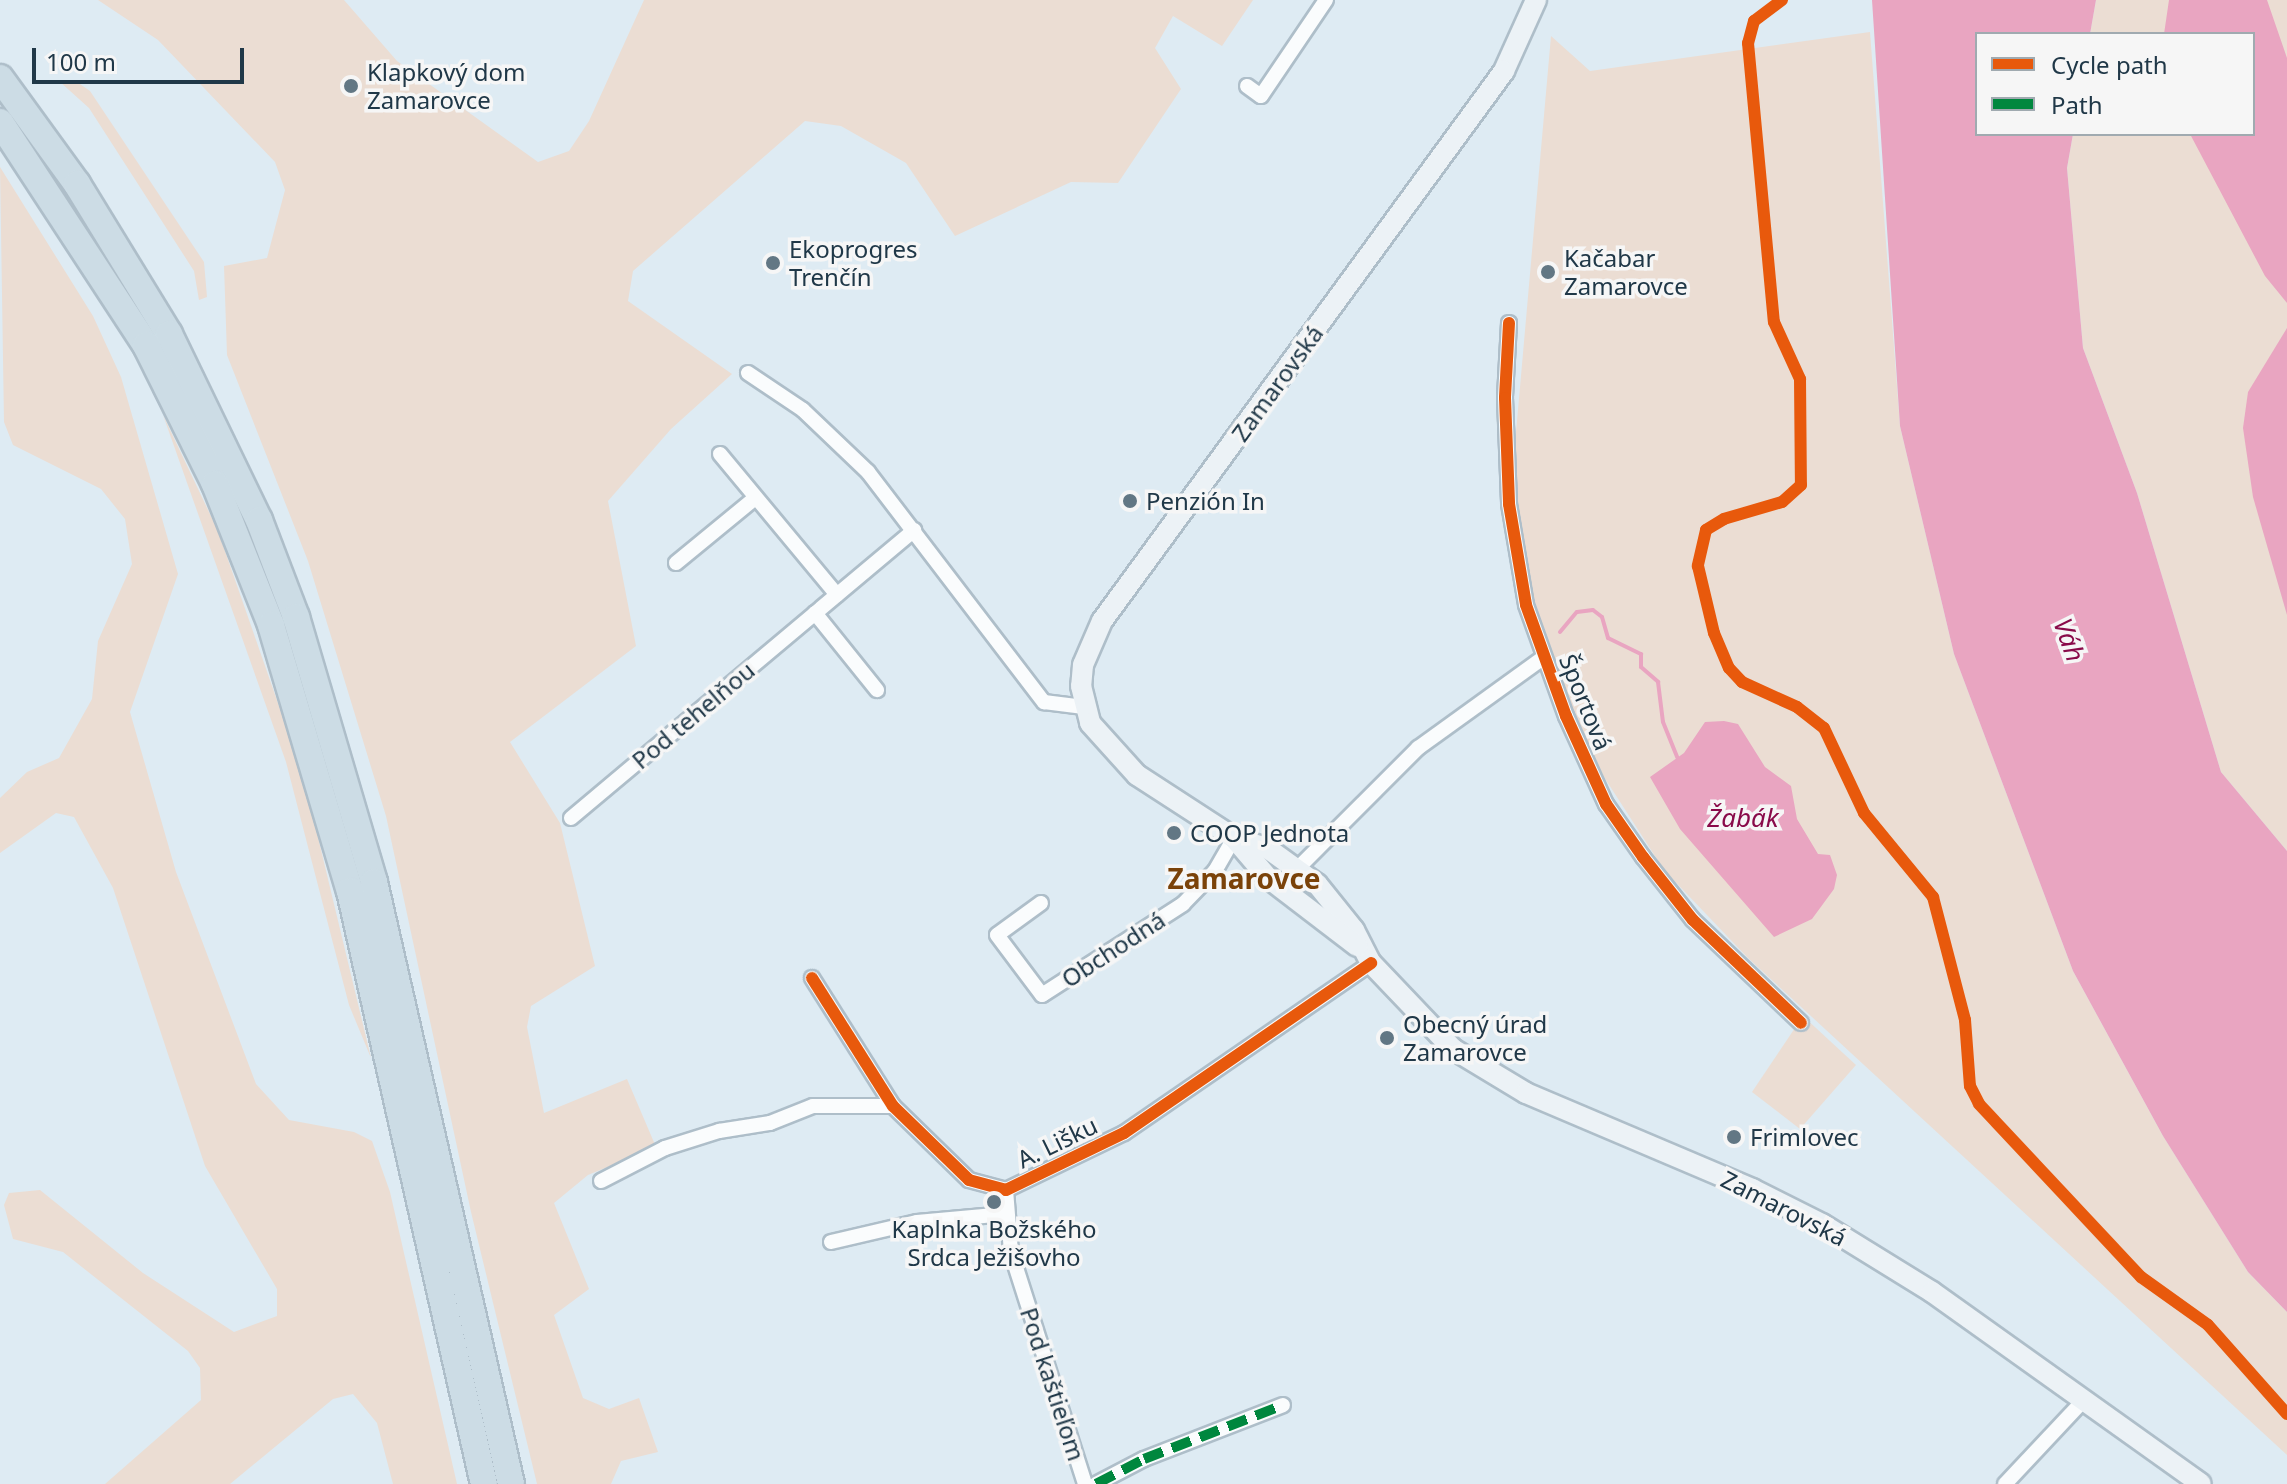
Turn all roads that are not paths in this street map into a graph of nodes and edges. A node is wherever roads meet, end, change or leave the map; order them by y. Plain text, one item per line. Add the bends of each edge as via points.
1 (1326, 0) edge
2 (1536, 0) edge
3 (0, 78) edge
4 (1247, 86) dead end
5 (0, 122) edge
6 (1509, 323) dead end
7 (748, 373) dead end
8 (720, 454) dead end
9 (755, 498) junction
10 (914, 530) junction
11 (676, 563) dead end
12 (837, 595) junction
13 (815, 613) junction
14 (1544, 657) junction
15 (877, 690) dead end
16 (1084, 707) junction
17 (571, 818) dead end
18 (1234, 838) junction
19 (1298, 868) junction
20 (1041, 903) dead end
21 (1367, 957) junction
22 (812, 978) dead end
23 (1801, 1023) dead end
24 (893, 1106) junction
25 (601, 1181) dead end
26 (1006, 1190) junction
27 (1006, 1214) junction
28 (831, 1242) dead end
29 (2082, 1402) junction
30 (1283, 1405) dead end
31 (484, 1484) edge
32 (511, 1484) edge
33 (1085, 1484) edge
34 (1096, 1484) edge
35 (2005, 1484) edge
36 (2201, 1484) edge

1 - 4 street via 1261,96
2 - 16 main road, Zamarovská via 1504,71 1102,621 1083,665
3 - 32 highway via 77,184 169,334 225,443 296,617 374,882
5 - 31 highway via 146,345 215,484 271,625 350,891
6 - 14 street, Športová via 1509,504 1526,605
7 - 10 street via 838,441
8 - 9 street
9 - 11 street
9 - 12 street
10 - 12 street, Pod tehelňou
10 - 16 street via 1044,702
12 - 13 street, Pod tehelňou
13 - 15 street
13 - 17 street, Pod tehelňou
14 - 19 street, Športová via 1418,748
14 - 23 street, Športová via 1612,815 1693,920
16 - 18 main road, Zamarovská via 1096,735 1120,760
18 - 19 main road, Zamarovská via 1267,848
18 - 20 street, Obchodná via 1215,871 1183,904 1042,995 997,935
18 - 21 main road, Zamarovská via 1268,878
19 - 21 main road, Zamarovská via 1332,901
21 - 26 street, A. Lišku via 1124,1133
21 - 29 main road, Zamarovská via 1453,1049 1488,1072 1822,1224 1932,1292
22 - 24 street, A. Lišku
24 - 25 street via 813,1106 770,1123 665,1148
24 - 26 street, A. Lišku via 969,1180
26 - 27 street, Pod kaštieľom
27 - 28 street via 917,1222
27 - 33 street, Pod kaštieľom via 1011,1252
29 - 35 street
29 - 36 main road, Zamarovská
30 - 34 street via 1144,1459

